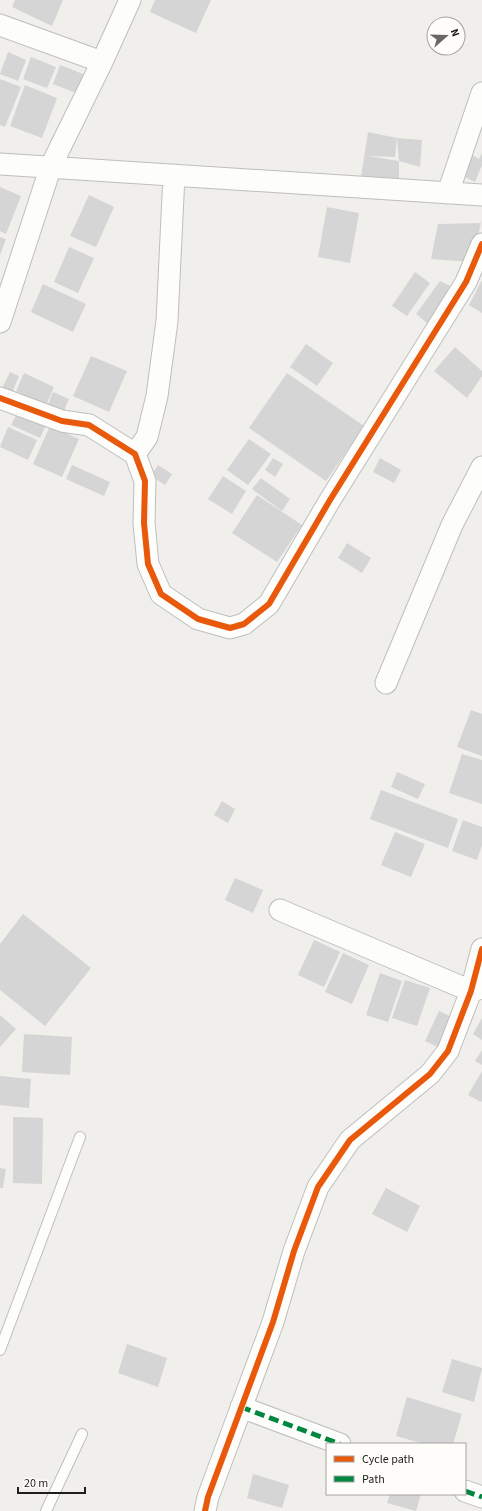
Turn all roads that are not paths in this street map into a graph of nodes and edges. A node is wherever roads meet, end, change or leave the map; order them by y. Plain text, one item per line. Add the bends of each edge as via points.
1 (130, 0) edge
2 (0, 25) edge
3 (102, 62) junction
4 (482, 93) edge
5 (0, 164) edge
6 (51, 166) junction
7 (174, 175) junction
8 (448, 193) junction
9 (482, 195) edge
10 (482, 244) edge
11 (0, 322) edge
12 (0, 398) edge
13 (135, 454) junction
14 (482, 467) edge
15 (386, 683) dead end
16 (280, 910) dead end
17 (482, 949) edge
18 (477, 990) edge
19 (80, 1137) dead end
20 (0, 1350) edge
21 (241, 1407) junction
22 (82, 1434) dead end
23 (337, 1443) edge
24 (466, 1491) edge
25 (482, 1497) edge
26 (46, 1511) edge
27 (206, 1511) edge

1 - 3 street
2 - 3 street
3 - 6 street
4 - 8 street
5 - 6 street
6 - 7 street
6 - 11 street
7 - 8 street
7 - 13 street via 167,320 157,396 147,437
8 - 9 street
10 - 13 street via 466,282 330,500 269,604 244,624 230,628 198,619 161,594 148,564 144,524 145,481
12 - 13 street via 62,421 89,425
14 - 15 street via 452,525
16 - 18 street
17 - 18 street
18 - 21 street via 448,1051 438,1065 350,1140 318,1187 294,1251 273,1322
19 - 20 lane
21 - 23 street
21 - 27 street via 208,1497
22 - 26 lane
24 - 25 street

